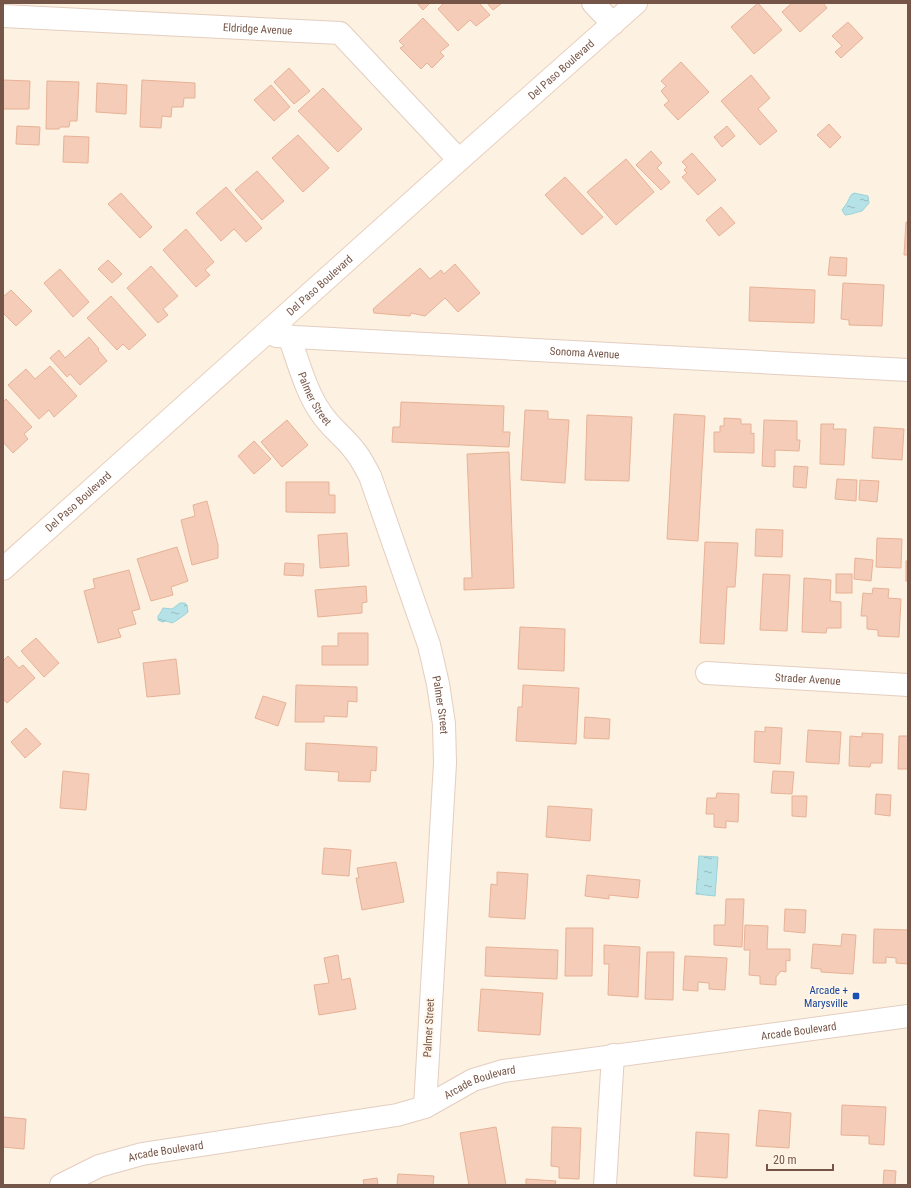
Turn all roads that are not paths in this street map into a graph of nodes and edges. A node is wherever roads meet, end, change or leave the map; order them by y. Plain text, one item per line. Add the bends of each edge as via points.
1 (593, 3) edge
2 (636, 3) edge
3 (3, 16) edge
4 (613, 24) junction
5 (459, 160) junction
6 (262, 336) junction
7 (289, 336) junction
8 (908, 370) edge
9 (3, 569) edge
10 (707, 674) dead end
11 (908, 685) edge
12 (908, 1016) edge
13 (614, 1055) junction
14 (425, 1107) junction
15 (61, 1185) edge
16 (605, 1185) edge

1 - 4 street
2 - 4 street, Del Paso Boulevard
3 - 5 street, Eldridge Avenue via 340,33
4 - 5 street, Del Paso Boulevard
5 - 6 street, Del Paso Boulevard
6 - 7 street, Sonoma Avenue
6 - 9 street, Del Paso Boulevard
7 - 8 street, Sonoma Avenue
7 - 14 street, Palmer Street via 312,400 332,427 354,449 370,476 429,645 438,684 444,724 445,763
10 - 11 street, Strader Avenue
12 - 13 street, Arcade Boulevard
13 - 14 street, Arcade Boulevard via 503,1071 473,1080
13 - 16 street
14 - 15 street, Arcade Boulevard via 397,1115 142,1154 99,1166

